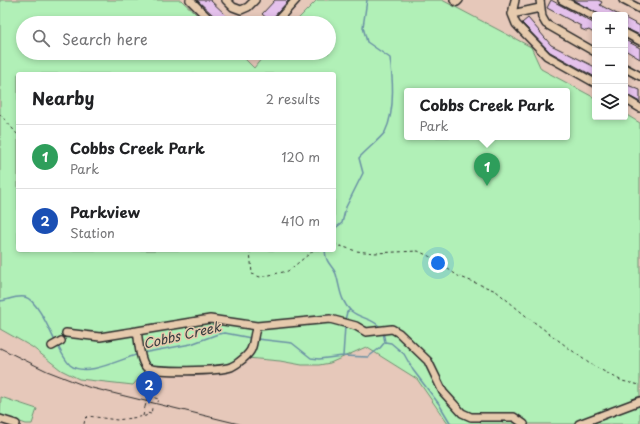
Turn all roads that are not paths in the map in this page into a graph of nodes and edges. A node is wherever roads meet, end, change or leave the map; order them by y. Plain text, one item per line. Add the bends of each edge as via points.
1 (190, 0) edge
2 (226, 0) edge
3 (255, 0) edge
4 (296, 0) edge
5 (454, 0) edge
6 (459, 0) edge
7 (515, 0) edge
8 (540, 0) edge
9 (562, 0) edge
10 (623, 0) edge
11 (540, 8) junction
12 (640, 9) edge
13 (512, 14) junction
14 (592, 15) edge
15 (206, 16) edge
16 (281, 16) edge
17 (628, 35) edge
18 (640, 41) edge
19 (592, 50) edge
20 (628, 70) edge
21 (640, 76) edge
22 (592, 81) edge
23 (628, 101) edge
24 (640, 108) edge
25 (257, 326) junction
26 (137, 331) junction
27 (66, 333) dead end
28 (62, 341) dead end
29 (52, 346) dead end
30 (640, 402) edge
31 (0, 419) edge
32 (8, 422) edge
33 (16, 424) edge
34 (524, 424) edge
35 (579, 424) edge

1 - 15 street
2 - 3 street via 241,10
4 - 16 street
5 - 6 street
7 - 13 street
8 - 11 street
9 - 14 street
10 - 12 street
11 - 13 street
11 - 19 street via 542,18 554,30
13 - 22 street via 516,24 547,56
17 - 18 street
20 - 21 street
23 - 24 street
25 - 26 street via 210,319
25 - 26 street via 252,350 231,367 188,371 154,371 145,366
25 - 34 street via 330,319 366,332 392,329 428,361 443,392 462,413 471,417 514,418
26 - 27 street via 100,337
28 - 29 street
30 - 35 street
31 - 32 street
32 - 33 street

